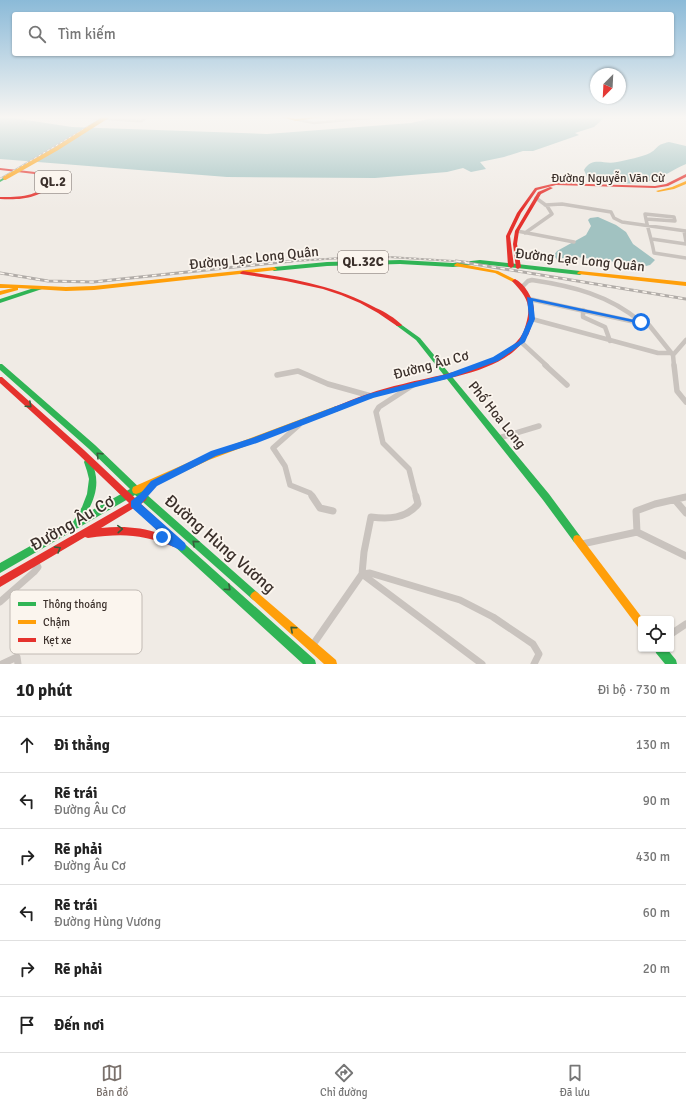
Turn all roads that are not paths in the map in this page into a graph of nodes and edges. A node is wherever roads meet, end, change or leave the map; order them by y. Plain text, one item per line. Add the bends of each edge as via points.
1 (53, 147) edge
2 (59, 147) edge
3 (0, 169) edge
4 (686, 175) edge
5 (2, 179) edge
6 (685, 183) edge
7 (0, 198) edge
8 (536, 198) junction
9 (545, 205) junction
10 (522, 214) junction
11 (646, 219) junction
12 (648, 226) junction
13 (517, 231) junction
14 (685, 231) edge
15 (525, 232) junction
16 (652, 239) junction
17 (574, 242) dead end
18 (686, 243) edge
19 (648, 252) dead end
20 (654, 252) junction
21 (686, 258) edge
22 (453, 265) junction
23 (511, 266) junction
24 (518, 267) junction
25 (242, 272) junction
26 (686, 284) edge
27 (0, 285) edge
28 (522, 287) junction
29 (40, 288) junction
30 (0, 294) edge
31 (529, 299) junction
32 (0, 301) edge
33 (583, 310) junction
34 (532, 319) junction
35 (641, 322) junction
36 (610, 340) junction
37 (686, 340) edge
38 (521, 342) junction
39 (672, 354) junction
40 (0, 366) edge
41 (277, 375) dead end
42 (449, 377) junction
43 (0, 379) edge
44 (413, 385) junction
45 (567, 385) dead end
46 (371, 396) junction
47 (686, 402) edge
48 (301, 423) junction
49 (539, 426) dead end
50 (499, 438) junction
51 (81, 452) junction
52 (154, 483) junction
53 (136, 490) junction
54 (126, 497) junction
55 (143, 497) junction
56 (686, 497) edge
57 (675, 500) junction
58 (134, 504) junction
59 (333, 511) dead end
60 (686, 513) edge
61 (75, 526) junction
62 (637, 532) junction
63 (81, 535) junction
64 (582, 544) junction
65 (182, 546) junction
66 (686, 556) edge
67 (35, 562) junction
68 (0, 568) edge
69 (362, 574) junction
70 (0, 582) edge
71 (14, 590) edge
72 (10, 593) edge
73 (0, 602) edge
74 (638, 620) edge
75 (686, 624) edge
76 (674, 632) edge
77 (312, 646) junction
78 (662, 652) edge
79 (2, 664) edge
80 (18, 664) edge
81 (311, 664) edge
82 (332, 664) edge
83 (482, 664) edge
84 (534, 664) edge
85 (672, 664) edge

1 - 5 main road, QL.2
2 - 5 main road, QL.2, bridge
3 - 7 main road, QL.2 via 44,174 50,176 53,181 49,187 34,194 14,199
4 - 10 main road, Đường Nguyễn Văn Cừ via 666,185 655,187 544,185 533,191
6 - 8 main road, Đường Nguyễn Văn Cừ via 651,191 553,187 540,192
8 - 9 street
8 - 10 main road, Đường Nguyễn Văn Cừ
9 - 12 street via 562,204 611,212 619,221
9 - 15 street via 552,214
10 - 13 main road, Đường Nguyễn Văn Cừ
10 - 23 main road, Đường Nguyễn Văn Cừ via 510,229 507,240
11 - 11 street via 673,221 675,221 673,216 645,214
11 - 12 street
12 - 14 street
12 - 16 street
13 - 15 street
13 - 24 main road, Đường Nguyễn Văn Cừ via 515,244
14 - 18 street
15 - 17 street
16 - 18 street
16 - 20 street
19 - 20 street
20 - 21 street
22 - 23 main road, Đường Lạc Long Quân / QL.32C via 480,262
22 - 25 main road, Đường Lạc Long Quân / QL.32C via 362,262
22 - 28 main road via 502,274
23 - 24 main road, Đường Lạc Long Quân / QL.32C
24 - 26 main road, Đường Lạc Long Quân / QL.32C
25 - 29 main road, Đường Lạc Long Quân / QL.32C via 100,288
25 - 42 main road, Phố Hoa Long via 317,284 365,302 418,339
27 - 29 main road, Đường Lạc Long Quân / QL.32C
28 - 31 main road
28 - 35 street via 532,280 595,294 618,304
29 - 30 main road, Đường Lạc Long Quân / QL.32C via 19,289
29 - 32 main road
31 - 33 street
31 - 34 main road
33 - 35 street
33 - 36 street via 583,317 606,327
34 - 36 street
34 - 38 main road
35 - 39 street via 648,324
36 - 39 street via 662,354
37 - 39 street
38 - 42 main road, Đường Âu Cơ via 495,359
38 - 45 street
39 - 47 street via 678,391
53 -> 40 main road, Đường Hùng Vương
41 - 46 street via 298,371 328,384
42 - 44 main road, Đường Âu Cơ
42 - 50 main road, Phố Hoa Long
43 -> 51 main road, Đường Hùng Vương
44 - 46 main road, Đường Âu Cơ
44 - 69 street via 379,407 376,412 383,443 408,469 418,504 409,514 381,518 371,516
46 - 48 main road, Đường Âu Cơ
48 - 52 main road, Đường Âu Cơ via 214,454
48 - 59 street via 273,448 285,466 290,485 310,493 320,508
49 - 50 street
50 - 64 main road, Phố Hoa Long
51 - 54 main road, Đường Hùng Vương
51 - 61 main road via 92,470 95,484 87,508
52 - 53 main road, Đường Âu Cơ
52 - 55 main road, Đường Âu Cơ
53 - 54 main road, Đường Âu Cơ
53 - 55 main road, Đường Hùng Vương
54 - 58 main road, Đường Hùng Vương
54 - 61 main road, Đường Âu Cơ
55 - 58 main road, Đường Âu Cơ
77 -> 55 main road, Đường Hùng Vương
56 - 57 street
57 - 60 street
57 - 62 street via 655,504 636,512
58 - 63 main road, Đường Âu Cơ
58 - 65 main road, Đường Hùng Vương
61 - 68 main road, Đường Âu Cơ
62 - 64 street
62 - 66 street
63 -> 65 main road via 131,529 152,533
67 -> 63 main road, Đường Âu Cơ
64 - 74 main road, Phố Hoa Long
65 -> 81 main road, Đường Hùng Vương
67 - 70 main road, Đường Âu Cơ
67 - 71 street via 38,567
69 - 77 street
69 - 83 street
69 - 84 street via 375,574 460,600 493,617 533,644 539,654
72 - 73 street
75 - 76 street
77 - 82 main road, Đường Hùng Vương
78 - 85 main road
79 - 80 street via 17,657

